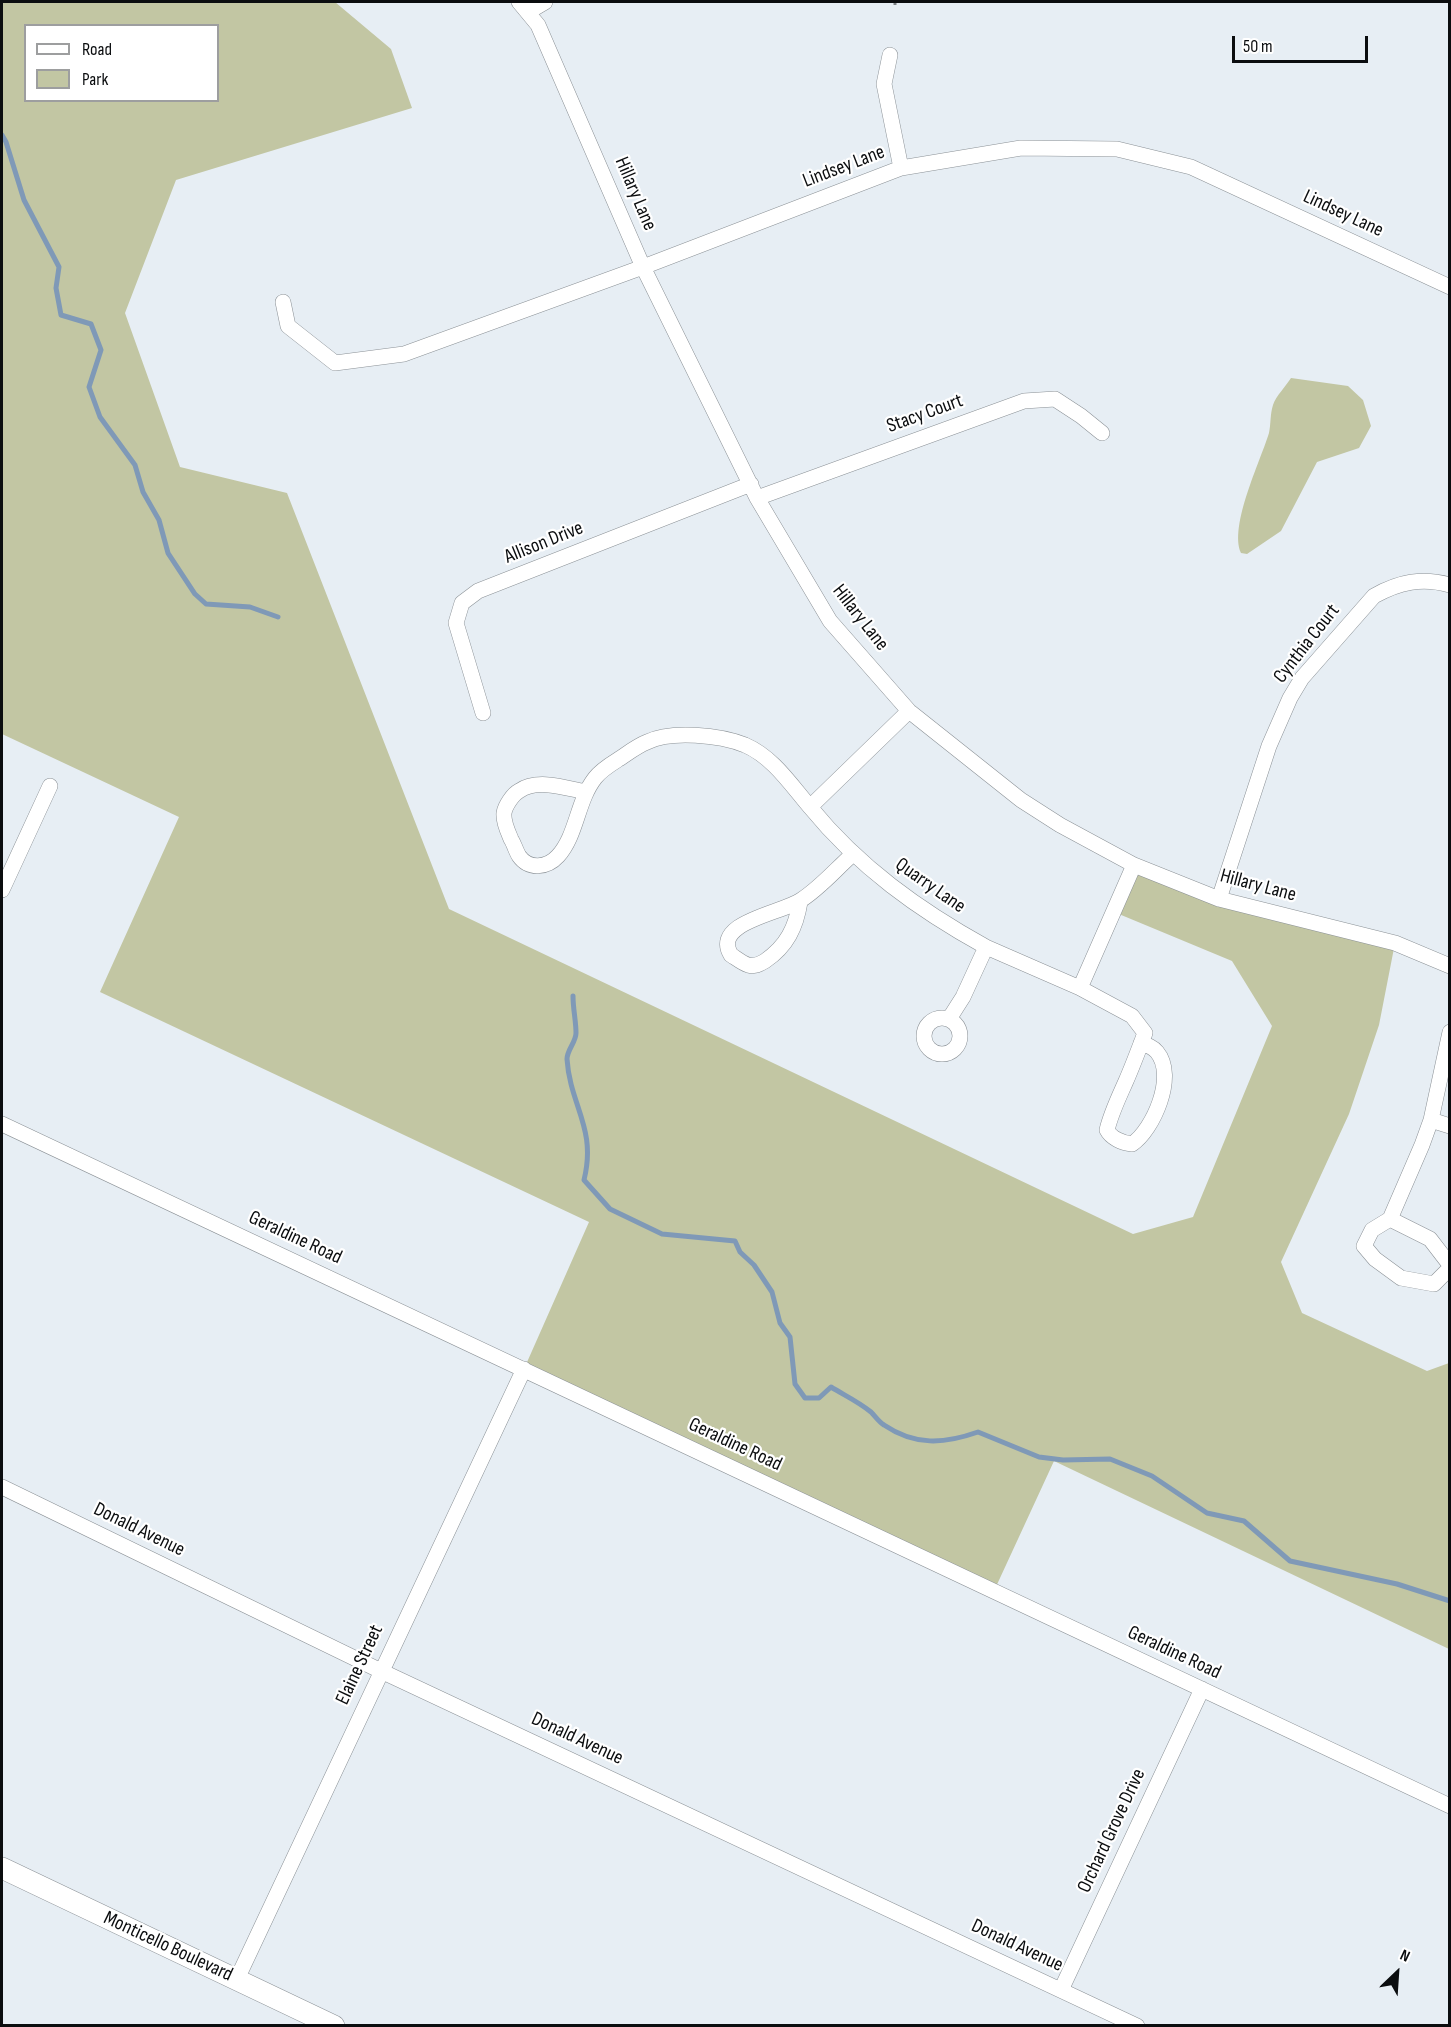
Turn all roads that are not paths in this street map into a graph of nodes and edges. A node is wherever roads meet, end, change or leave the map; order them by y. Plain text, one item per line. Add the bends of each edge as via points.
1 (545, 2) edge
2 (523, 7) edge
3 (890, 55) dead end
4 (901, 168) junction
5 (644, 267) junction
6 (1449, 287) edge
7 (284, 302) dead end
8 (1102, 433) dead end
9 (754, 491) junction
10 (1449, 585) edge
11 (909, 711) junction
12 (483, 713) dead end
13 (50, 786) dead end
14 (586, 792) junction
15 (810, 807) junction
16 (853, 854) junction
17 (1134, 865) junction
18 (2, 890) edge
19 (1219, 899) junction
20 (800, 902) junction
21 (986, 947) junction
22 (1449, 966) edge
23 (1080, 988) junction
24 (950, 1019) dead end
25 (1449, 1032) edge
26 (1141, 1043) junction
27 (1431, 1120) junction
28 (2, 1124) edge
29 (1449, 1126) edge
30 (1390, 1218) junction
31 (1449, 1266) edge
32 (524, 1369) junction
33 (2, 1487) edge
34 (381, 1671) junction
35 (1202, 1689) junction
36 (1449, 1806) edge
37 (2, 1868) edge
38 (237, 1979) junction
39 (1061, 1990) junction
40 (334, 2025) edge
41 (1137, 2025) edge

1 - 2 street
2 - 5 street, Hillary Lane via 538,25
3 - 4 street via 884,84
4 - 5 street, Lindsey Lane
4 - 6 street, Lindsey Lane via 1021,148 1118,149 1191,167
5 - 7 street, Lindsey Lane via 404,354 335,363 288,326
5 - 9 street, Hillary Lane
8 - 9 street, Stacy Court via 1055,399 1024,401
9 - 11 street, Hillary Lane via 830,621
9 - 12 street, Allison Drive via 478,591 462,603 456,623
10 - 19 street, Cynthia Court via 1424,580 1389,588 1374,596 1302,678 1269,746
11 - 15 street
11 - 17 street, Hillary Lane via 1021,800
13 - 18 street
14 - 14 street, Quarry Lane via 547,785 519,791 504,813 519,856 536,866 554,861 570,834
14 - 15 street, Quarry Lane via 610,765 648,741 694,735 746,746 774,764
15 - 16 street, Quarry Lane
16 - 20 street
16 - 21 street, Quarry Lane via 906,899
17 - 19 street, Hillary Lane
17 - 23 street
19 - 22 street, Hillary Lane via 1395,943
20 - 20 street via 735,929 727,942 732,955 748,965 758,965 776,954 794,926
21 - 23 street, Quarry Lane
21 - 24 street
23 - 26 street, Quarry Lane via 1132,1016 1145,1033
25 - 27 street
26 - 26 street via 1158,1053 1164,1082 1146,1131 1131,1144 1107,1130
27 - 29 street
27 - 30 street
28 - 32 street, Geraldine Road
30 - 31 street via 1430,1239
30 - 31 street via 1372,1230 1364,1246 1375,1259 1401,1278 1434,1284
32 - 34 street, Elaine Street
32 - 35 street, Geraldine Road
33 - 34 street, Donald Avenue
34 - 38 street, Elaine Street
34 - 39 street, Donald Avenue
35 - 36 street, Geraldine Road
35 - 39 street, Orchard Grove Drive
37 - 38 main road, Monticello Boulevard
38 - 40 main road, Monticello Boulevard
39 - 41 street, Donald Avenue

